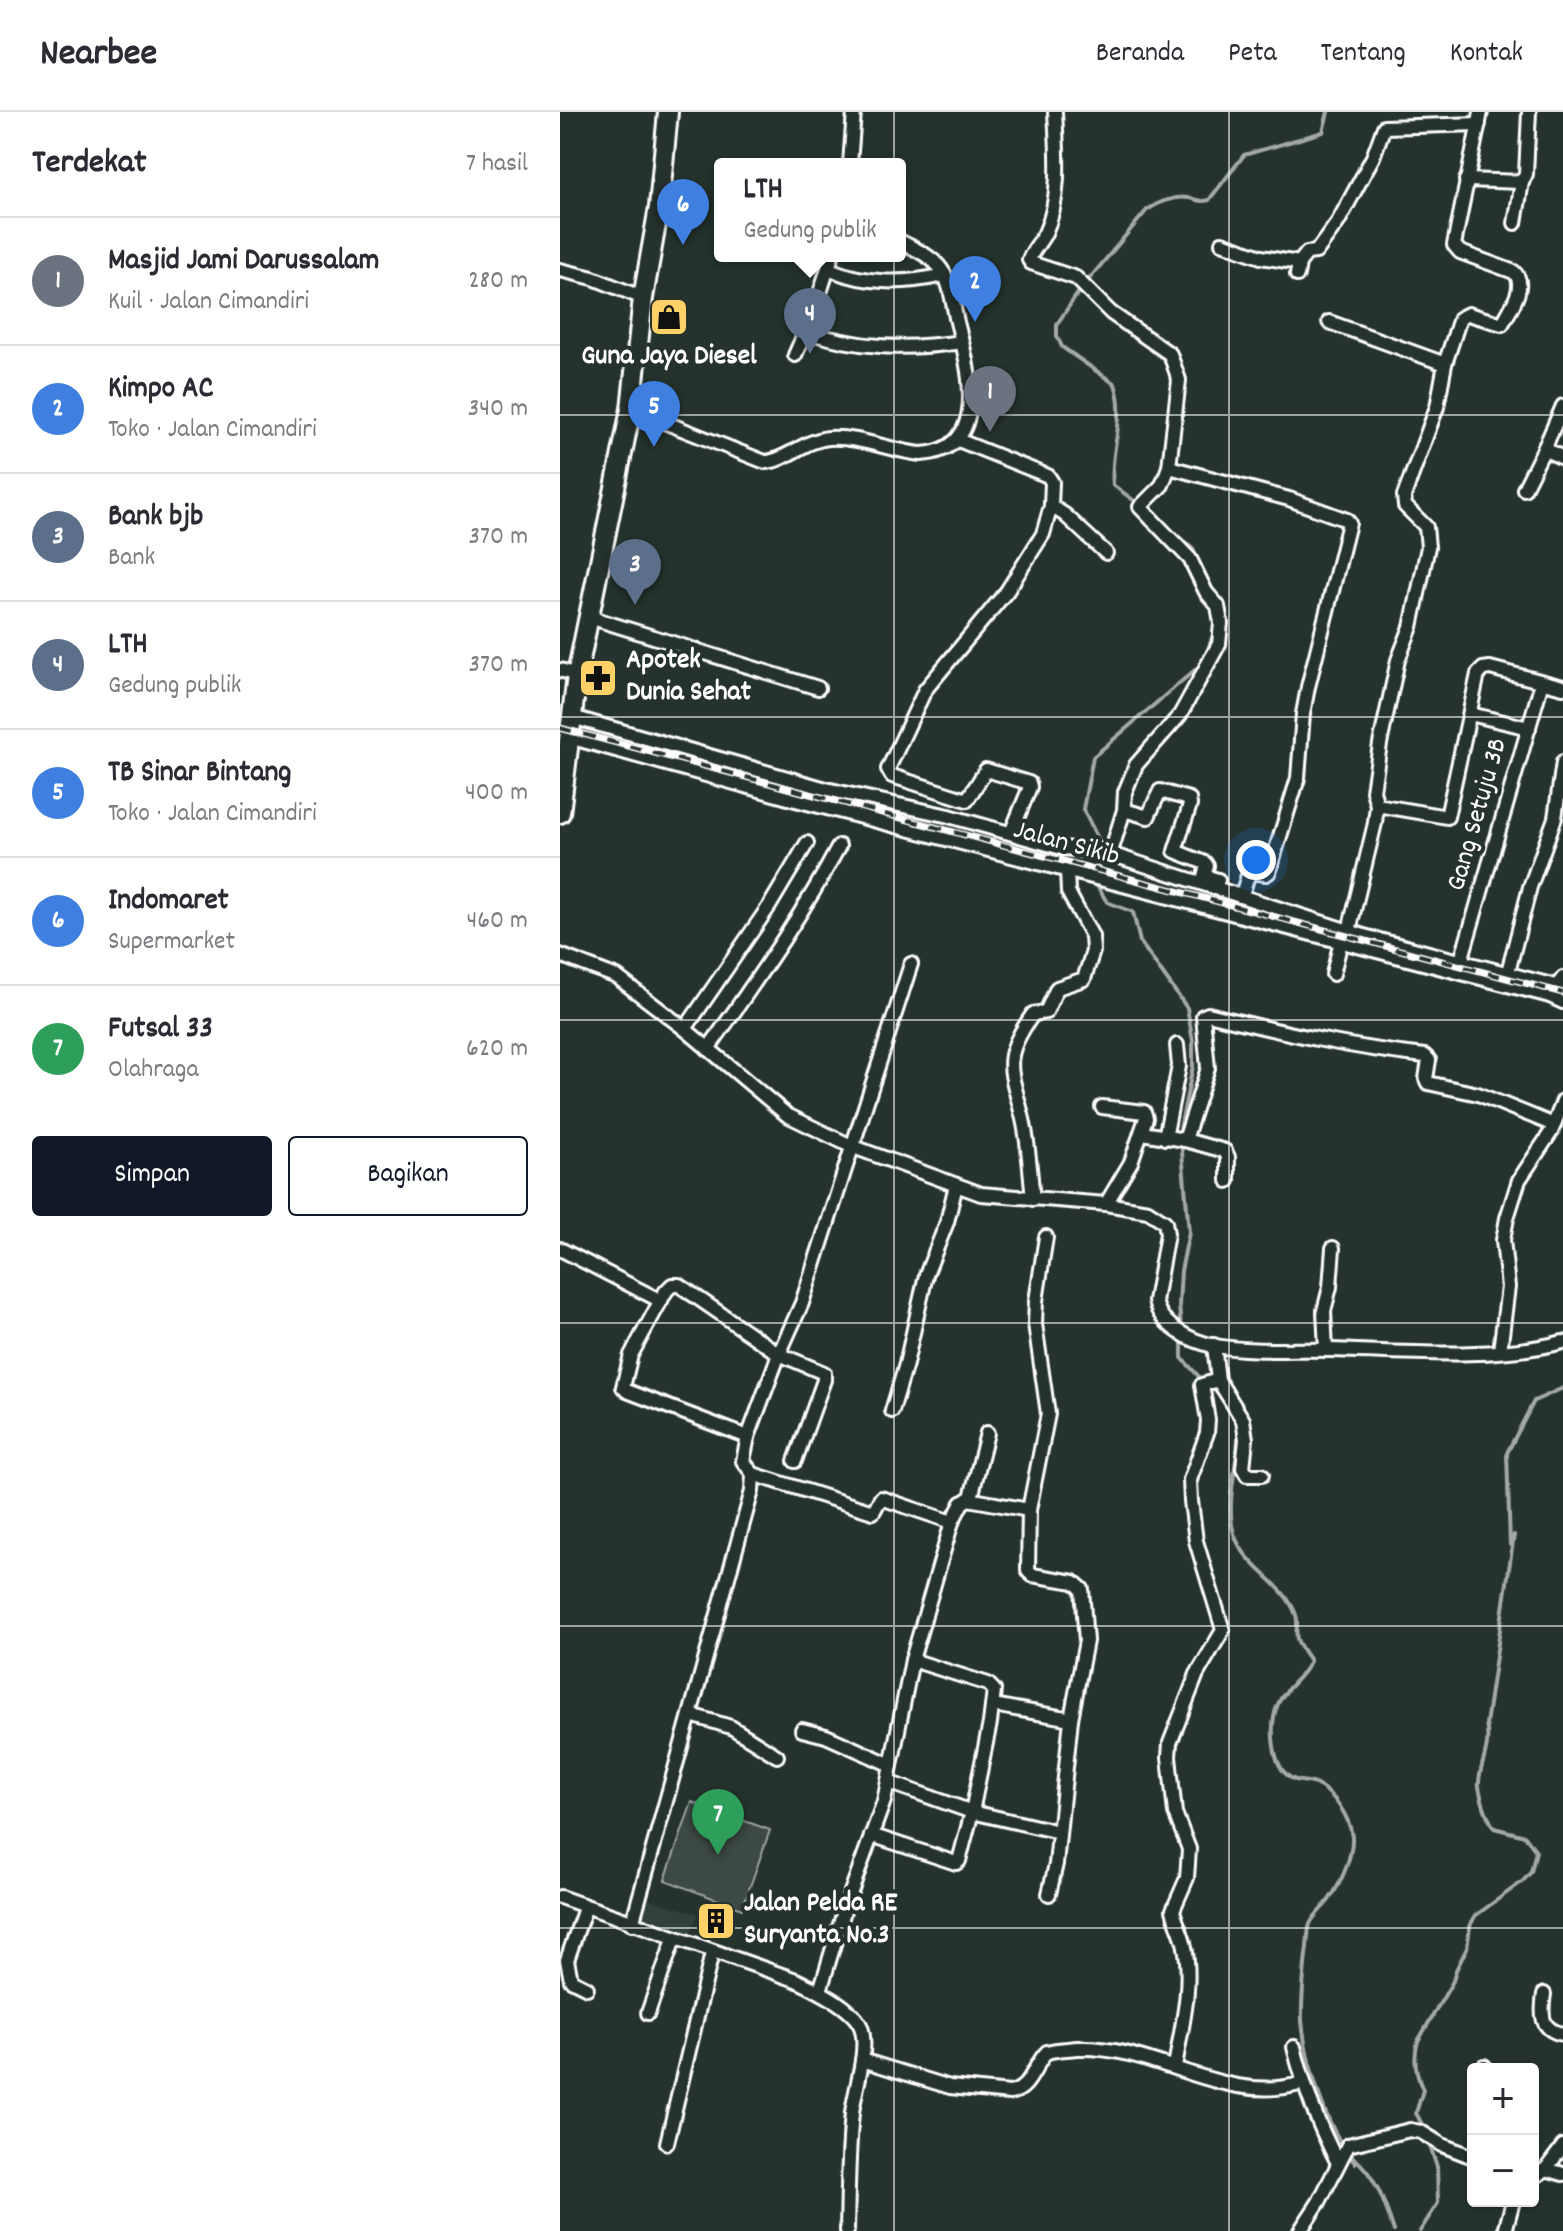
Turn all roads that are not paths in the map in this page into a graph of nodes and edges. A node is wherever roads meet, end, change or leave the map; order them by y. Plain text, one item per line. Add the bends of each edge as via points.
1 (668, 112) edge
2 (854, 112) edge
3 (1055, 112) edge
4 (1529, 112) edge
5 (1480, 118) edge
6 (850, 158) edge
7 (1466, 180) junction
8 (1522, 182) junction
9 (1515, 223) dead end
10 (1222, 243) dead end
11 (906, 244) edge
12 (830, 262) edge
13 (560, 270) edge
14 (945, 275) junction
15 (643, 298) junction
16 (1329, 322) dead end
17 (805, 331) junction
18 (962, 342) junction
19 (795, 355) dead end
20 (1445, 364) junction
21 (1563, 406) edge
22 (631, 409) junction
23 (958, 440) junction
24 (1544, 449) junction
25 (1563, 458) edge
26 (1169, 467) junction
27 (1524, 489) dead end
28 (1051, 506) junction
29 (1106, 553) dead end
30 (589, 617) junction
31 (569, 672) edge
32 (1542, 682) junction
33 (1563, 687) edge
34 (818, 688) dead end
35 (1470, 714) junction
36 (567, 727) edge
37 (1529, 728) junction
38 (563, 761) edge
39 (1563, 764) edge
40 (936, 791) junction
41 (1377, 805) junction
42 (1124, 810) junction
43 (560, 813) edge
44 (932, 813) junction
45 (1011, 833) junction
46 (807, 843) dead end
47 (839, 846) dead end
48 (1105, 853) junction
49 (1067, 870) junction
50 (1227, 883) dead end
51 (1242, 895) junction
52 (1345, 936) junction
53 (560, 955) edge
54 (1461, 961) junction
55 (911, 964) dead end
56 (1508, 972) junction
57 (1333, 974) dead end
58 (1557, 988) edge
59 (1563, 1002) edge
60 (685, 1029) junction
61 (1177, 1045) dead end
62 (708, 1049) junction
63 (1563, 1101) edge
64 (1102, 1107) dead end
65 (1554, 1125) junction
66 (1142, 1133) junction
67 (1168, 1138) junction
68 (1185, 1140) junction
69 (851, 1146) junction
70 (1228, 1181) dead end
71 (956, 1185) junction
72 (1033, 1199) junction
73 (1106, 1204) junction
74 (1046, 1237) dead end
75 (1333, 1248) dead end
76 (560, 1249) edge
77 (661, 1301) junction
78 (1563, 1342) edge
79 (1214, 1345) junction
80 (1326, 1350) junction
81 (1500, 1351) junction
82 (779, 1354) junction
83 (1212, 1382) junction
84 (892, 1411) dead end
85 (987, 1433) dead end
86 (748, 1437) junction
87 (795, 1461) dead end
88 (753, 1474) junction
89 (1262, 1475) dead end
90 (971, 1498) junction
91 (1029, 1510) junction
92 (952, 1522) junction
93 (912, 1660) junction
94 (993, 1705) junction
95 (691, 1715) junction
96 (1071, 1719) junction
97 (802, 1730) dead end
98 (777, 1756) dead end
99 (891, 1765) junction
100 (888, 1782) junction
101 (972, 1812) junction
102 (1059, 1832) junction
103 (871, 1835) junction
104 (1049, 1894) dead end
105 (560, 1897) edge
106 (585, 1908) junction
107 (632, 1924) junction
108 (674, 1939) junction
109 (712, 1953) junction
110 (587, 1988) dead end
111 (820, 1991) junction
112 (1544, 1994) dead end
113 (648, 2013) dead end
114 (1563, 2034) edge
115 (1294, 2047) dead end
116 (862, 2060) junction
117 (1175, 2067) junction
118 (1303, 2083) junction
119 (667, 2143) dead end
120 (1563, 2146) edge
121 (1467, 2155) edge
122 (1341, 2157) junction
123 (1546, 2169) junction
124 (1539, 2174) edge
125 (1563, 2174) edge
126 (1511, 2207) edge
127 (847, 2231) edge
128 (1300, 2231) edge
129 (1505, 2231) edge

1 - 15 main road
2 - 6 street
3 - 26 street via 1053,203 1045,233 1029,260 1076,278 1111,313 1170,354 1179,380
4 - 8 street
5 - 7 street
5 - 10 street via 1384,127 1338,222 1298,269
7 - 8 street
7 - 20 street via 1456,249 1514,272 1521,285 1502,324 1468,314 1460,318
8 - 9 street
11 - 14 street via 931,258
12 - 14 street via 858,280 904,283
12 - 17 street
13 - 15 street
14 - 18 street
15 - 22 main road
16 - 20 street
17 - 18 street via 856,345
17 - 19 street
18 - 23 street via 971,395
20 - 41 street via 1437,407 1404,496 1405,506 1426,527 1428,547 1380,744 1373,791
21 - 24 street
22 - 23 street via 765,462 830,438 921,454 945,450
22 - 30 main road
23 - 28 street via 1048,476
24 - 25 street
24 - 27 street
26 - 42 street via 1162,485 1141,505 1190,559 1218,606 1219,644 1180,715 1136,765
26 - 51 street via 1289,499 1349,523 1308,687 1298,778 1269,872 1249,872
28 - 29 street
28 - 40 street via 1043,534 1007,591 925,690 889,765 892,776
30 - 31 main road
30 - 34 street
31 - 36 main road
32 - 33 street
32 - 35 street via 1483,669
32 - 37 street, Gang Setuju 3B
35 - 37 street
35 - 41 street via 1447,817
36 - 38 main road
36 - 44 street
36 - 49 street, Jalan Sikib via 676,768
37 - 54 street, Gang Setuju 3B
38 - 43 main road
39 - 56 street via 1555,818
40 - 44 street
40 - 45 street via 968,800 986,770 1029,783
41 - 52 street
42 - 48 street
42 - 50 street via 1148,817 1160,791 1189,799 1175,851 1205,863 1204,876
44 - 45 street
45 - 48 street via 1062,848
46 - 60 street
47 - 62 street via 774,955
48 - 51 street
49 - 52 street, Jalan Sikib
49 - 72 street via 1068,892 1092,936 1093,951 1084,979 1057,988 1046,1012 1033,1014 1011,1060
51 - 52 street
52 - 54 street
52 - 57 street
52 - 58 street, Jalan Sikib
53 - 60 street via 617,977
54 - 56 street
55 - 69 street
56 - 58 street
58 - 59 street
60 - 62 street
61 - 67 street via 1179,1066
62 - 69 street via 787,1115
63 - 65 street
64 - 66 street via 1144,1112
65 - 68 street via 1478,1094 1428,1083 1425,1056 1300,1037 1208,1014 1203,1016 1208,1068
65 - 81 street via 1519,1180 1507,1218 1503,1240 1508,1287
66 - 67 street
66 - 73 street
67 - 68 street
68 - 70 street via 1228,1153
69 - 71 street
69 - 82 street via 802,1303
71 - 72 street via 981,1194
71 - 84 street via 926,1275
72 - 73 street
73 - 79 street via 1148,1211 1165,1222 1157,1311 1171,1327
74 - 91 street via 1035,1324 1048,1414
75 - 80 street via 1324,1311
76 - 77 street
77 - 82 street via 669,1287 679,1285
77 - 86 street via 631,1355 624,1389
78 - 81 street
79 - 80 street
79 - 83 street
80 - 81 street
82 - 86 street
82 - 87 street via 825,1376
83 - 89 street via 1243,1420 1244,1472
83 - 117 street via 1202,1389 1207,1433 1190,1480 1199,1554 1223,1626 1170,1743 1175,1813 1189,1849 1187,1878 1173,1910 1187,1972
85 - 90 street
86 - 88 street via 743,1461
88 - 92 street via 873,1512 881,1498
88 - 95 street
90 - 91 street
90 - 92 street
91 - 96 street via 1028,1571 1074,1582 1082,1589 1086,1641
92 - 93 street
93 - 94 street via 988,1684 994,1690
93 - 99 street
94 - 96 street
94 - 101 street
95 - 98 street via 731,1727
95 - 107 street
96 - 102 street
97 - 99 street
99 - 100 street
100 - 101 street
100 - 103 street
101 - 102 street
101 - 103 street via 956,1863
102 - 104 street
103 - 111 street
105 - 106 street
106 - 107 street
106 - 110 street via 567,1969 571,1980
107 - 108 street
108 - 109 street
108 - 113 street
109 - 111 street
109 - 119 street
111 - 116 street via 860,2026
112 - 114 street via 1544,2024
115 - 118 street
116 - 117 street via 950,2087 1010,2093 1022,2088 1042,2056 1052,2050 1113,2050
116 - 127 street via 850,2140
117 - 118 street via 1224,2085 1254,2089
118 - 122 street via 1320,2129
120 - 123 street
121 - 122 street via 1410,2130
122 - 128 street
123 - 124 street
123 - 125 street
126 - 129 street

